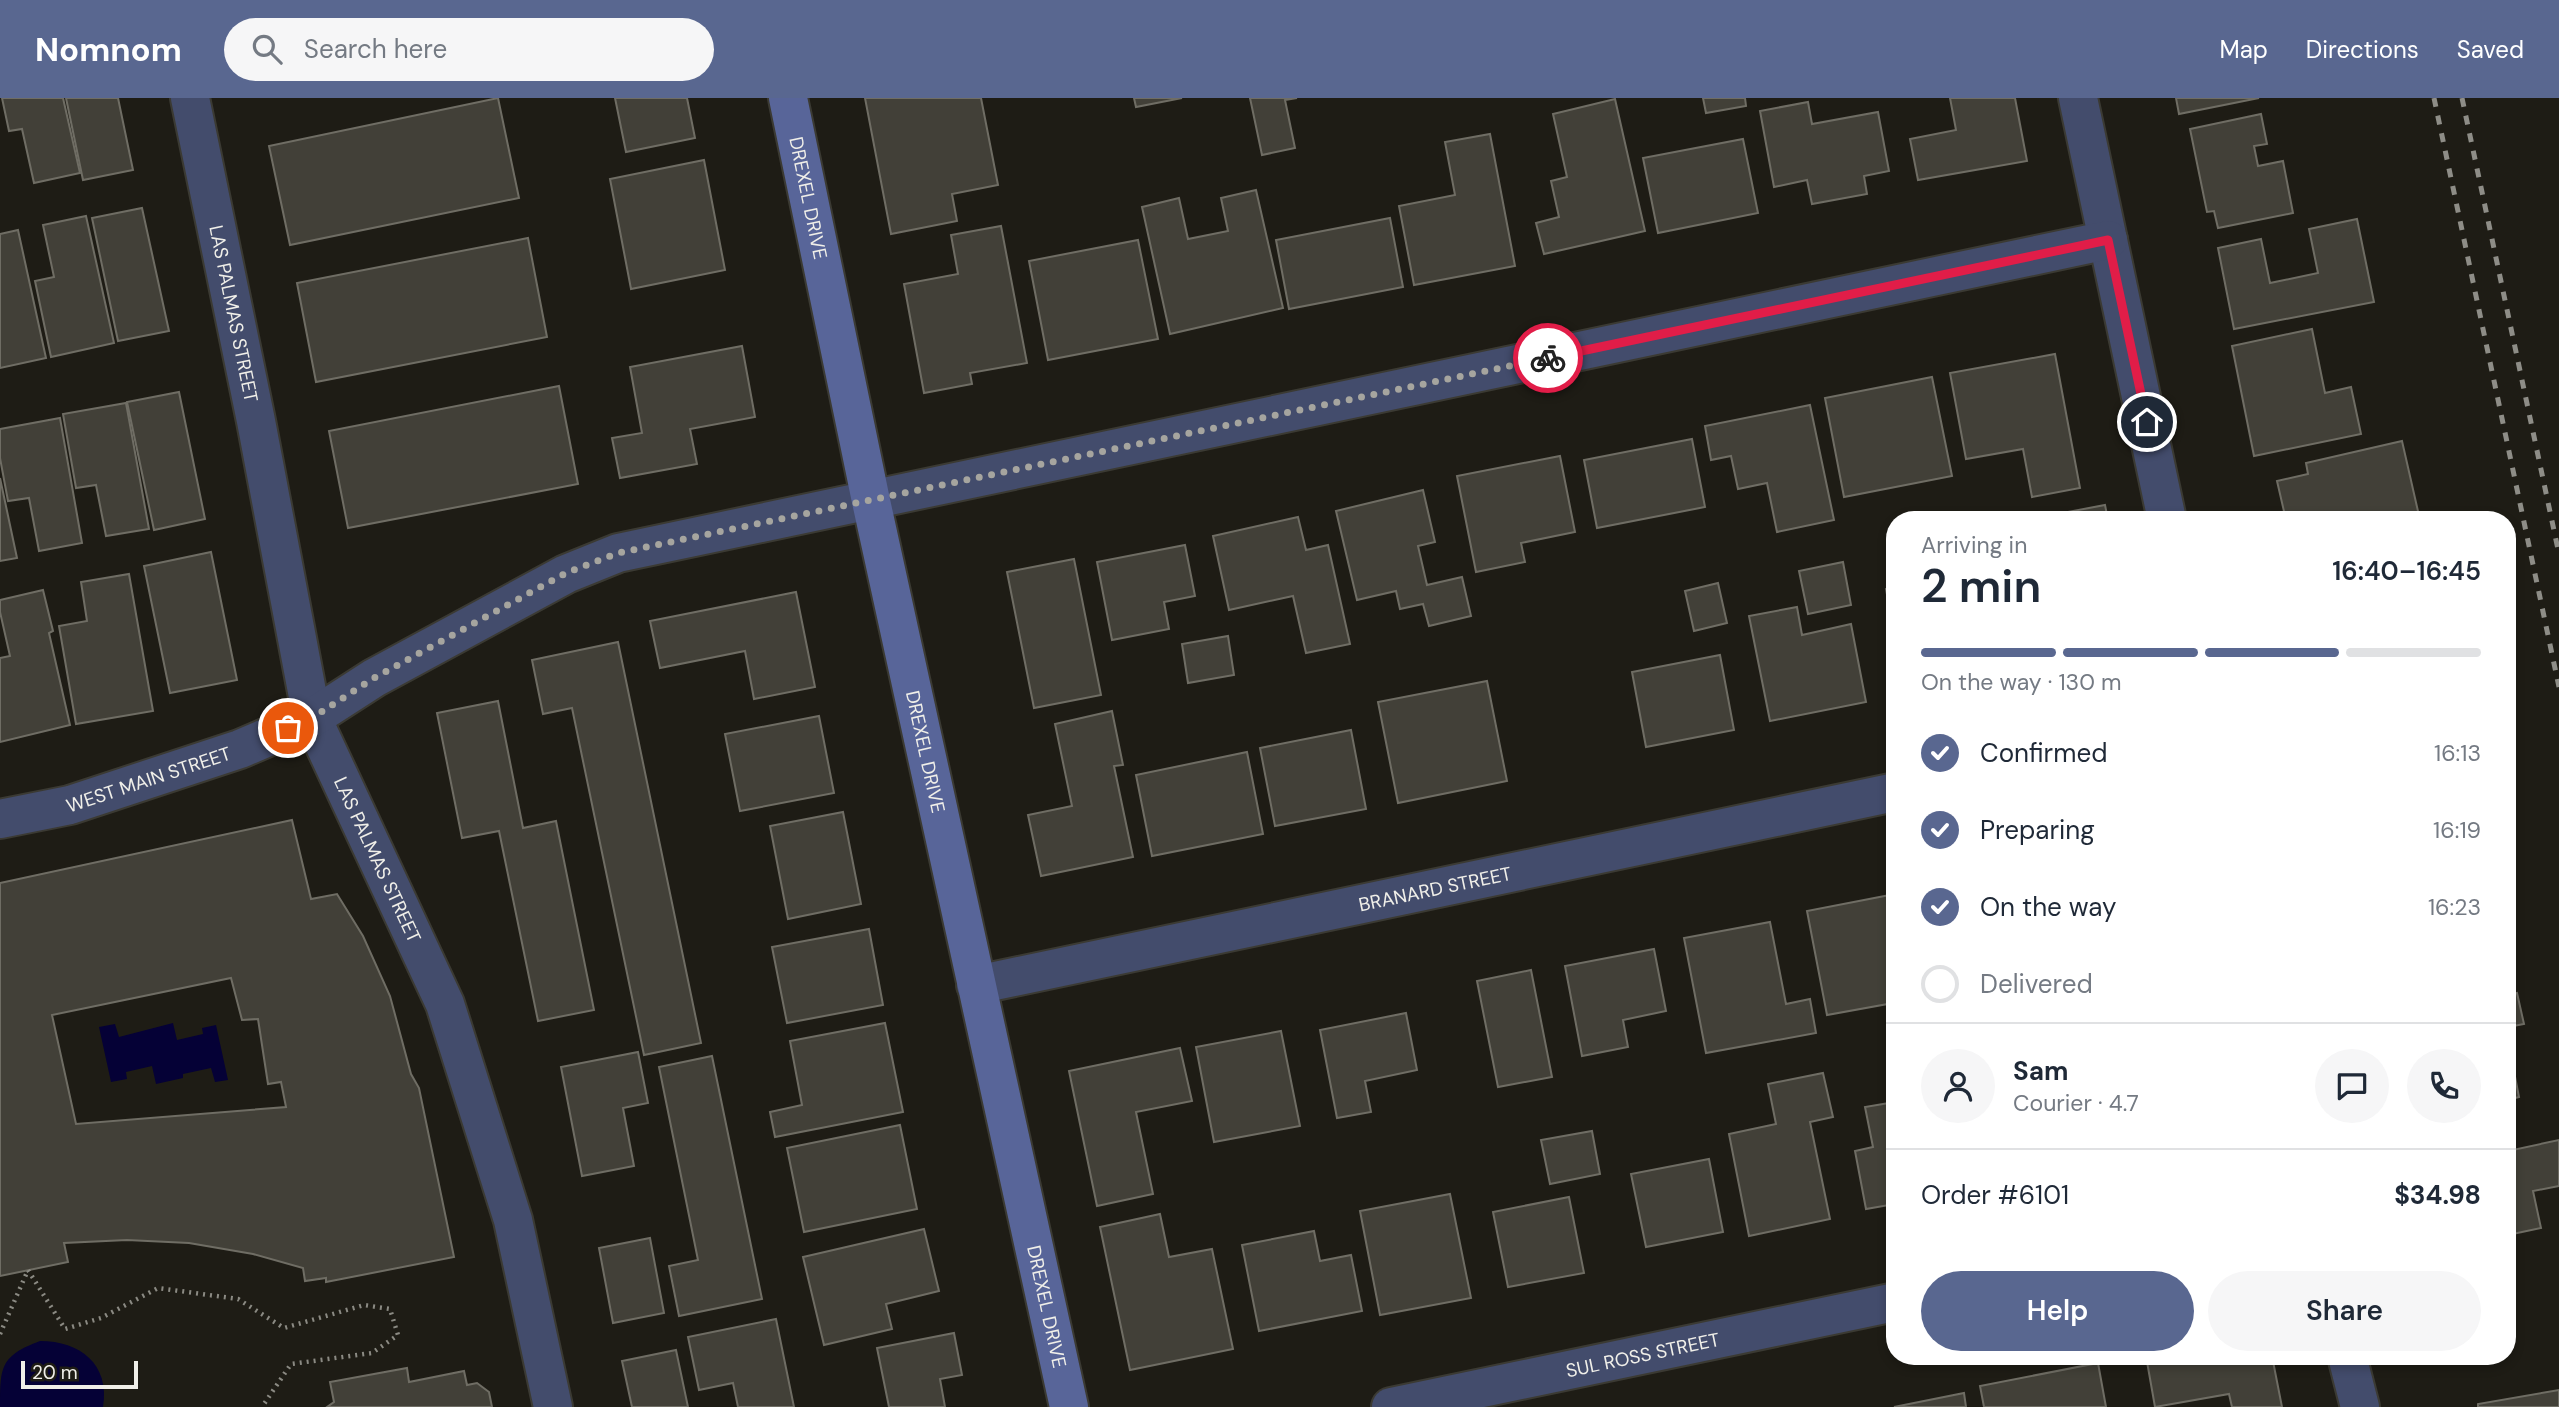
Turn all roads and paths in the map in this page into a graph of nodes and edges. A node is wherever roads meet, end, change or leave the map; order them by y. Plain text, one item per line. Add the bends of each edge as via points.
1 (190, 98) edge
2 (788, 98) edge
3 (2078, 98) edge
4 (2108, 240) junction
5 (871, 501) junction
6 (2165, 511) edge
7 (312, 718) junction
8 (1886, 794) edge
9 (0, 819) edge
10 (976, 985) junction
11 (1886, 1304) edge
12 (0, 1334) edge
13 (2349, 1365) edge
14 (262, 1407) edge
15 (553, 1407) edge
16 (1069, 1407) edge
17 (1391, 1407) edge
18 (2360, 1407) edge

1 - 7 street, LAS PALMAS STREET
2 - 5 street, DREXEL DRIVE
3 - 4 street
4 - 5 street, WEST MAIN STREET
4 - 6 street
5 - 7 street, WEST MAIN STREET via 618,553 566,573 374,678
5 - 10 street, DREXEL DRIVE
7 - 9 street, WEST MAIN STREET via 240,749 70,805
7 - 15 street, LAS PALMAS STREET via 445,1004 513,1220
8 - 10 street, BRANARD STREET
10 - 16 street, DREXEL DRIVE
11 - 17 street, SUL ROSS STREET
12 - 14 path via 28,1270 65,1329 101,1318 158,1288 238,1299 284,1328 364,1305 390,1309 398,1335 372,1353 291,1364
13 - 18 street

